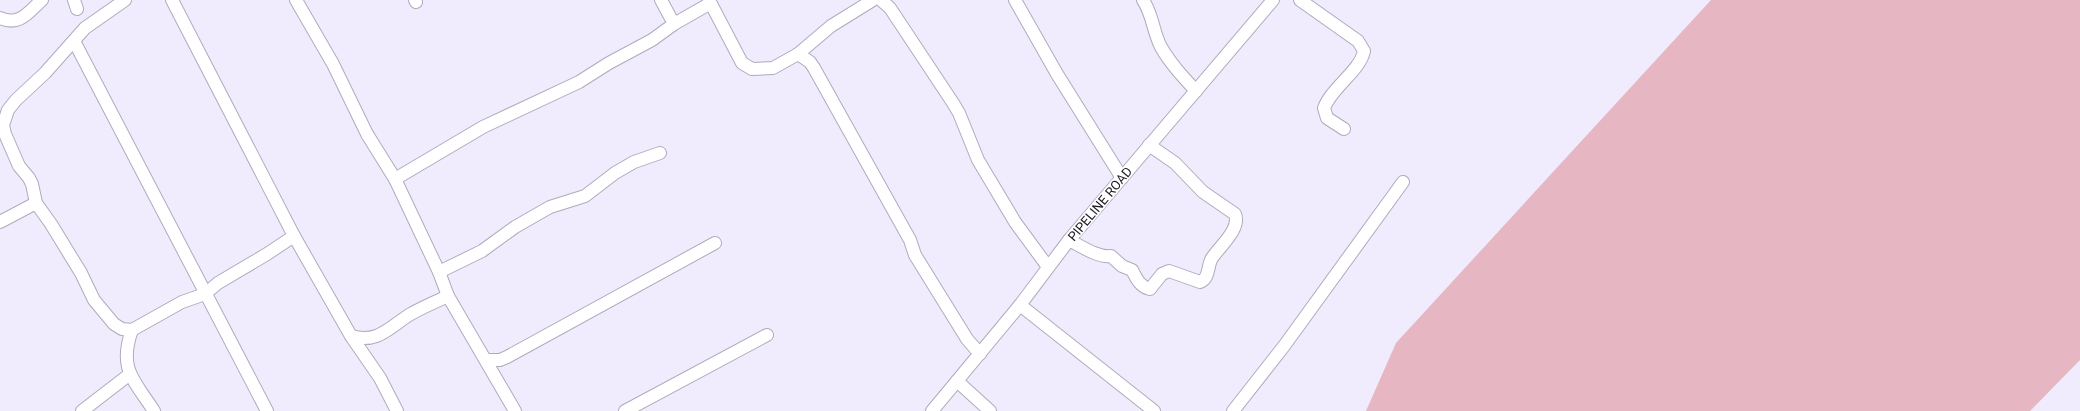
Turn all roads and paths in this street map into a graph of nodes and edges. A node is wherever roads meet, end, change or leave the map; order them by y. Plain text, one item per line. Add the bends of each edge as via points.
1 (42, 0) edge
2 (125, 0) edge
3 (172, 0) edge
4 (296, 0) edge
5 (661, 0) edge
6 (873, 0) edge
7 (881, 0) edge
8 (1015, 0) edge
9 (1143, 0) edge
10 (1273, 0) edge
11 (1300, 0) edge
12 (709, 2) edge
13 (0, 18) edge
14 (674, 24) junction
15 (74, 42) junction
16 (798, 54) junction
17 (1196, 91) junction
18 (1344, 130) dead end
19 (1149, 146) junction
20 (660, 153) dead end
21 (1122, 178) junction
22 (395, 179) junction
23 (1403, 182) dead end
24 (36, 203) junction
25 (0, 222) edge
26 (294, 236) junction
27 (1069, 240) junction
28 (715, 243) dead end
29 (1048, 267) junction
30 (439, 272) junction
31 (205, 294) junction
32 (448, 296) junction
33 (1020, 305) junction
34 (132, 330) junction
35 (767, 335) dead end
36 (351, 336) junction
37 (980, 354) junction
38 (487, 360) junction
39 (130, 374) junction
40 (957, 381) junction
41 (82, 411) edge
42 (154, 411) edge
43 (267, 411) edge
44 (397, 411) edge
45 (515, 411) edge
46 (625, 411) edge
47 (932, 411) edge
48 (990, 411) edge
49 (1154, 411) edge
50 (1233, 411) edge

1 - 13 street via 20,20
2 - 15 street via 93,21
3 - 26 street
4 - 22 street via 333,64 367,134
5 - 14 street
6 - 16 street via 831,26
7 - 29 street via 890,8 953,103 978,160 1015,222
8 - 21 street via 1057,74
9 - 17 street via 1151,12 1160,46 1178,72
10 - 17 street, PIPELINE ROAD
11 - 18 street via 1358,41 1364,51 1357,65 1324,108 1327,118
12 - 14 street
12 - 16 street via 746,66 752,69 773,68
14 - 22 street via 652,40 579,82 483,127
15 - 24 street via 16,100 4,119 5,134 19,166 29,178
15 - 31 street
16 - 37 street via 814,68 916,255 967,339
17 - 19 street, PIPELINE ROAD
19 - 21 street, PIPELINE ROAD
19 - 27 street via 1175,163 1203,192 1235,214 1237,219 1234,228 1212,258 1206,277 1200,282 1169,271 1162,274 1150,289 1146,288 1136,280 1132,270 1122,266 1111,256 1104,258
20 - 30 street via 615,172 585,196 550,207 515,227 482,251
21 - 27 street, PIPELINE ROAD
22 - 30 street
23 - 50 street via 1284,346
24 - 25 street
24 - 34 street via 55,230 94,300 114,324
26 - 31 street via 218,283
26 - 36 street
27 - 29 street, PIPELINE ROAD
28 - 38 street via 507,357
29 - 33 street, PIPELINE ROAD
30 - 32 street
31 - 34 street via 182,302
31 - 43 street
32 - 36 street via 419,310 382,334 362,340
32 - 38 street
33 - 37 street, PIPELINE ROAD
33 - 49 street
34 - 39 street via 125,353 125,362
35 - 46 street
36 - 44 street via 380,378
37 - 40 street, PIPELINE ROAD
38 - 45 street
39 - 41 street
39 - 42 street
40 - 47 street, PIPELINE ROAD
40 - 48 street

